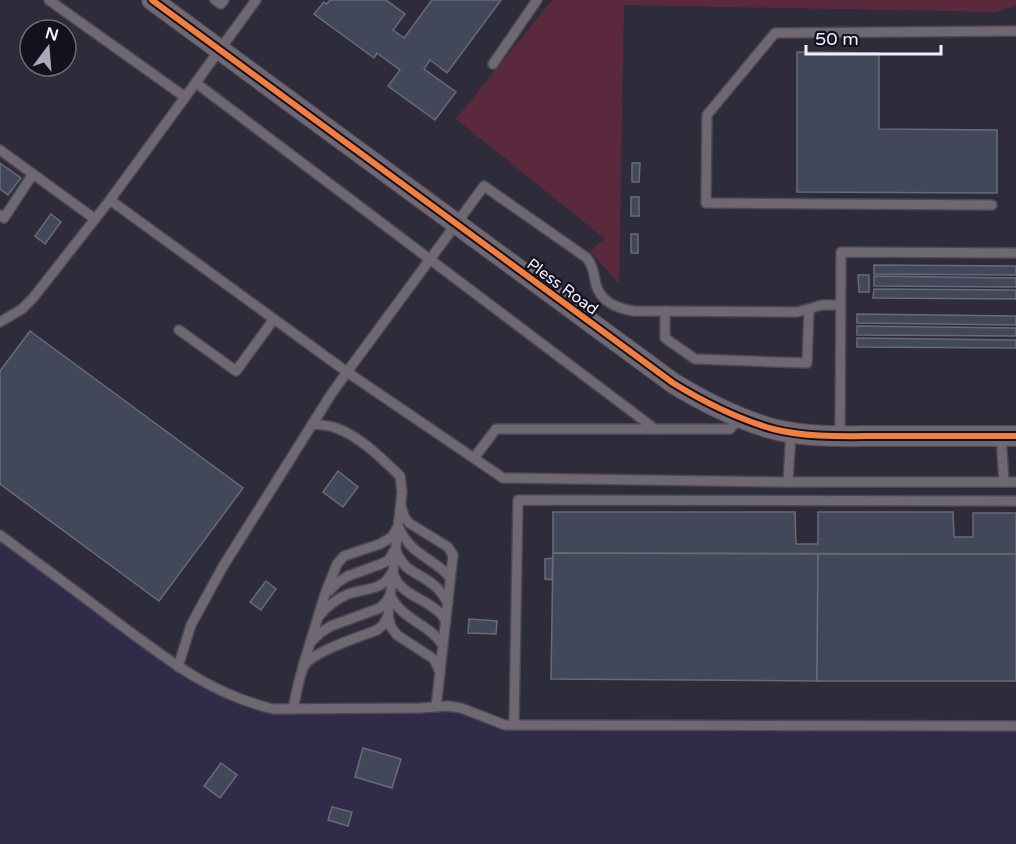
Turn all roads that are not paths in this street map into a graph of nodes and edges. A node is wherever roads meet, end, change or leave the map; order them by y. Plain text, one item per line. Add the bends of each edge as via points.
1 (49, 0) edge
2 (152, 0) edge
3 (215, 0) edge
4 (224, 0) edge
5 (256, 0) edge
6 (537, 0) edge
7 (1016, 31) edge
8 (220, 50) junction
9 (493, 64) dead end
10 (196, 83) junction
11 (185, 97) junction
12 (0, 150) edge
13 (33, 174) junction
14 (110, 200) junction
15 (992, 205) dead end
16 (0, 215) edge
17 (95, 219) junction
18 (457, 225) junction
19 (1016, 253) edge
20 (430, 260) junction
21 (840, 305) junction
22 (809, 309) junction
23 (664, 312) junction
24 (274, 319) junction
25 (0, 322) edge
26 (179, 330) dead end
27 (347, 372) junction
28 (741, 417) junction
29 (312, 424) junction
30 (655, 429) junction
31 (790, 431) junction
32 (840, 436) junction
33 (1009, 436) edge
34 (474, 458) junction
35 (788, 482) junction
36 (1004, 482) junction
37 (1016, 482) edge
38 (1016, 501) edge
39 (400, 504) junction
40 (398, 526) junction
41 (0, 534) edge
42 (395, 549) junction
43 (393, 572) junction
44 (450, 577) junction
45 (325, 594) junction
46 (390, 595) junction
47 (448, 603) junction
48 (388, 616) junction
49 (446, 621) junction
50 (316, 622) junction
51 (310, 643) junction
52 (443, 645) junction
53 (303, 666) junction
54 (178, 667) junction
55 (440, 672) junction
56 (436, 707) junction
57 (293, 709) junction
58 (514, 725) junction
59 (1016, 726) edge

1 - 11 lane
2 - 8 street, Pless Road
3 - 4 lane via 221,4
5 - 8 lane
6 - 9 lane
7 - 15 lane via 775,33 707,115 706,203
8 - 10 lane
8 - 18 street, Pless Road
10 - 11 lane
10 - 20 lane
11 - 14 lane
12 - 13 lane
13 - 16 lane via 4,218
13 - 17 lane
14 - 17 lane
14 - 24 lane
17 - 25 lane via 33,298
18 - 20 lane
18 - 23 lane via 484,186 587,258 594,267 598,289 613,305 623,310
18 - 28 street, Pless Road via 673,383
19 - 21 lane via 840,252
20 - 27 lane
20 - 30 lane
21 - 22 lane via 822,304
21 - 32 lane
22 - 23 lane
22 - 23 lane via 807,363 695,359 665,339
24 - 26 lane via 236,371
24 - 27 lane
27 - 29 lane
27 - 34 lane
28 - 30 lane via 730,429
28 - 31 street, Pless Road
29 - 39 lane via 334,427 355,437 382,458 400,476
29 - 54 lane via 222,568 191,625
30 - 34 lane via 496,429
31 - 32 street, Pless Road
31 - 35 lane
32 - 33 street, Pless Road
33 - 36 lane
34 - 35 lane via 503,478
35 - 36 lane
36 - 37 lane
38 - 58 lane via 518,500
39 - 40 lane
39 - 44 lane via 409,523 448,547 453,555
40 - 42 lane
40 - 44 lane via 411,548
40 - 45 lane via 392,537 380,544 345,556 337,564
41 - 54 lane
42 - 43 lane
42 - 45 lane via 389,560 348,576
42 - 47 lane via 400,562 435,586
43 - 46 lane
43 - 49 lane via 402,589 439,612
43 - 50 lane via 387,582 376,588 349,594 328,606
44 - 47 lane
45 - 50 lane
46 - 48 lane
46 - 51 lane via 380,608 331,626
46 - 52 lane via 402,612 427,628
47 - 49 lane
48 - 53 lane via 377,630 319,653
48 - 55 lane via 397,635 434,659
49 - 52 lane
50 - 51 lane
51 - 53 lane
52 - 55 lane
53 - 57 lane
54 - 57 lane via 251,704
55 - 56 lane
56 - 57 lane
56 - 58 lane via 460,708
58 - 59 lane

